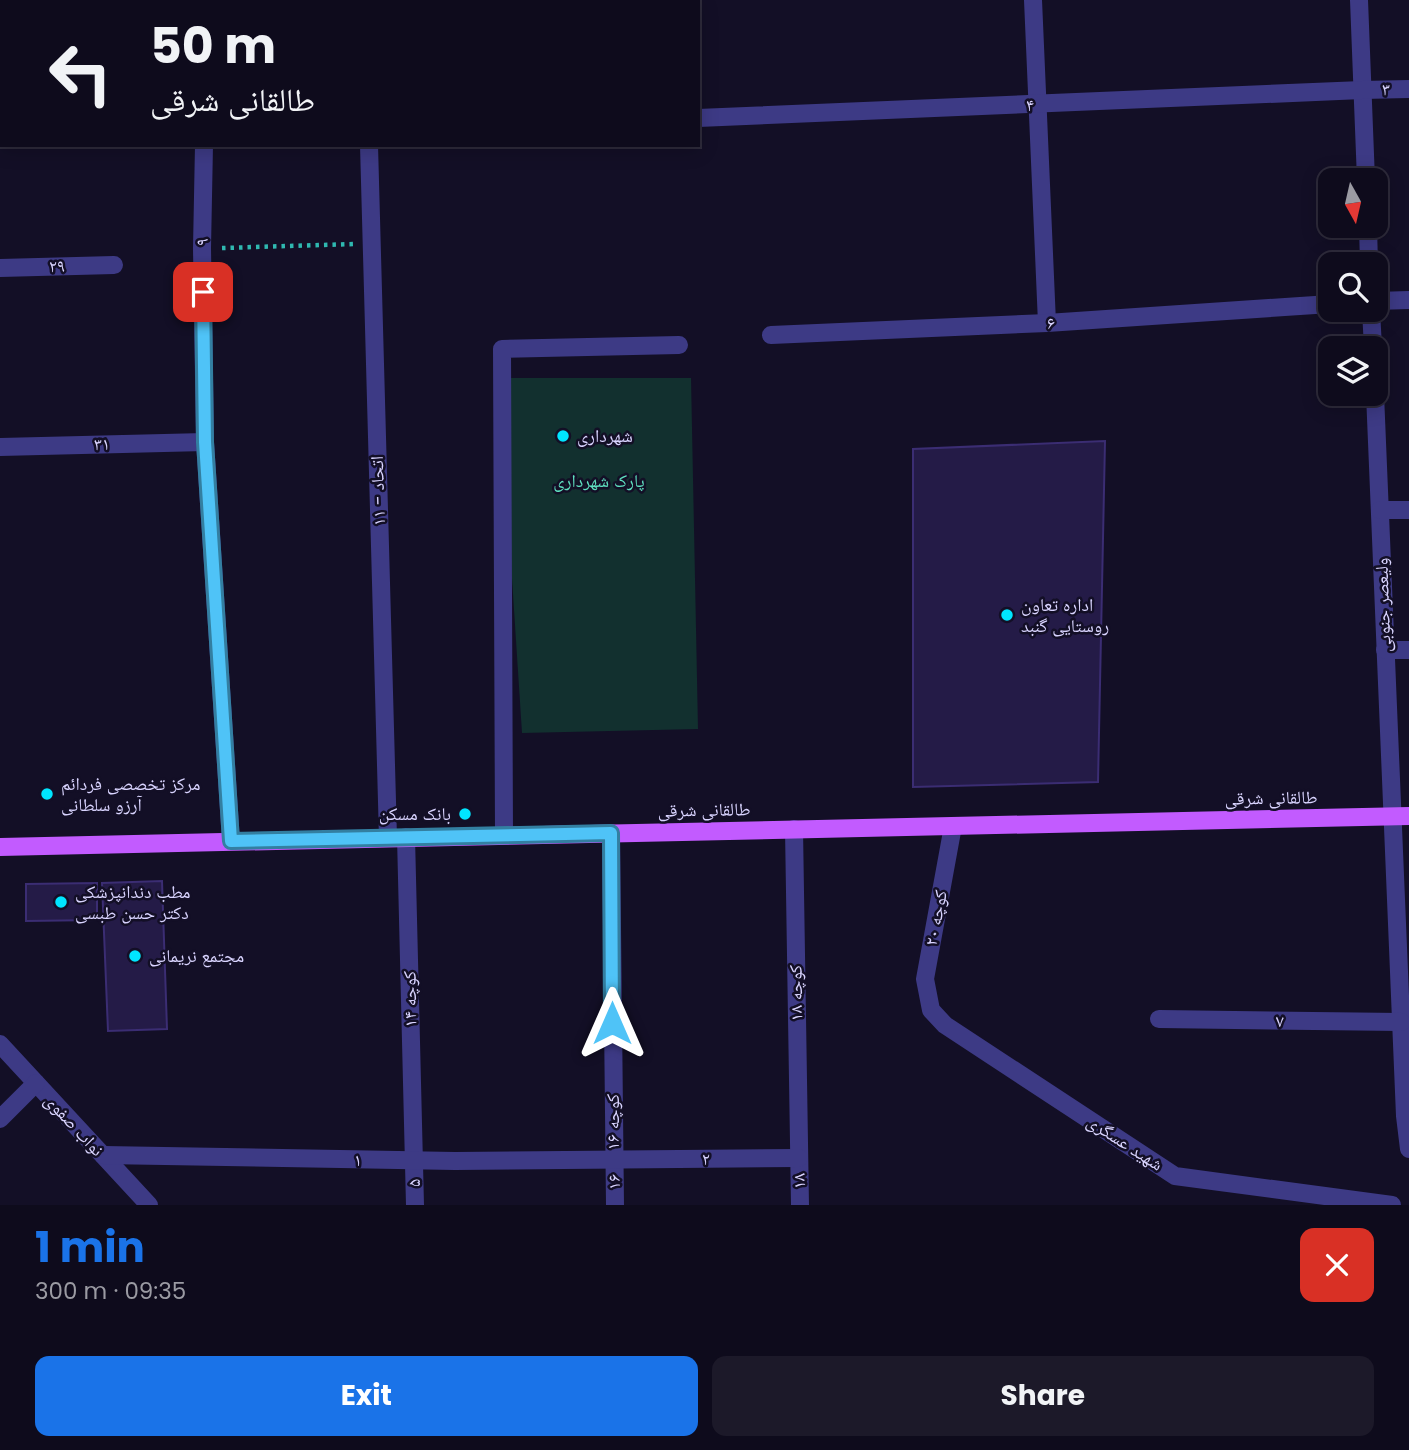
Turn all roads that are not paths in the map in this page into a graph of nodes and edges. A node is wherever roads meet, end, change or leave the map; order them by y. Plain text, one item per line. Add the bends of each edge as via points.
1 (1033, 0) edge
2 (1359, 0) edge
3 (1409, 89) edge
4 (1362, 90) junction
5 (1037, 104) junction
6 (700, 118) edge
7 (204, 147) edge
8 (369, 147) edge
9 (1365, 168) edge
10 (114, 265) dead end
11 (0, 268) edge
12 (1409, 300) edge
13 (1388, 301) edge
14 (1318, 305) edge
15 (1047, 323) junction
16 (771, 335) dead end
17 (679, 345) dead end
18 (1376, 406) edge
19 (205, 442) junction
20 (0, 447) edge
21 (1380, 510) junction
22 (1409, 510) edge
23 (1385, 650) junction
24 (1409, 650) edge
25 (1401, 817) edge
26 (953, 826) junction
27 (794, 829) junction
28 (611, 833) junction
29 (504, 835) junction
30 (397, 837) junction
31 (231, 841) junction
32 (0, 847) edge
33 (930, 1010) joint
34 (1159, 1019) dead end
35 (1401, 1022) junction
36 (0, 1044) edge
37 (36, 1083) junction
38 (0, 1119) edge
39 (1409, 1149) edge
40 (103, 1155) junction
41 (799, 1158) junction
42 (413, 1160) junction
43 (613, 1160) junction
44 (149, 1205) edge
45 (415, 1205) edge
46 (615, 1205) edge
47 (800, 1205) edge
48 (1392, 1205) edge

1 - 5 street
2 - 4 street
3 - 4 street, ۳
4 - 5 street, ۴
4 - 9 street
5 - 6 street, ۴
5 - 15 street
7 - 19 street, ۹
8 - 30 street, اتحاد - ۱۱
10 - 11 street, ۲۹
12 - 13 street
14 - 15 street, ۶
15 - 16 street, ۶
17 - 29 street via 502,349
18 - 21 street, ولیعصر جنوبی
19 - 20 street, ۳۱
19 - 31 street, ۹
21 - 22 street
21 - 23 street, ولیعصر جنوبی
23 - 24 street
23 - 25 street, ولیعصر جنوبی
25 - 26 main road, طالقانی شرقی
25 - 35 street, ولیعصر جنوبی
26 - 27 main road, طالقانی شرقی
26 - 33 street, کوچه ۲۰ via 925,979
27 - 28 main road, طالقانی شرقی
27 - 41 street, کوچه ۱۸
28 - 29 main road, طالقانی شرقی
28 - 43 street, کوچه ۱۶
29 - 30 main road, طالقانی شرقی
30 - 31 main road, طالقانی شرقی
30 - 42 street, کوچه ۱۴
31 - 32 main road, طالقانی شرقی
33 - 48 street, شهید عسگری via 945,1025 1175,1176
34 - 35 street, ۷
35 - 39 street, ولیعصر جنوبی
36 - 37 street, نواب صفوی
37 - 38 street
37 - 40 street, نواب صفوی
40 - 42 street, ۱
40 - 44 street, نواب صفوی
41 - 43 street, ۲
41 - 47 street, ۱۸
42 - 43 street, ۱
42 - 45 street, ۵
43 - 46 street, ۱۶

